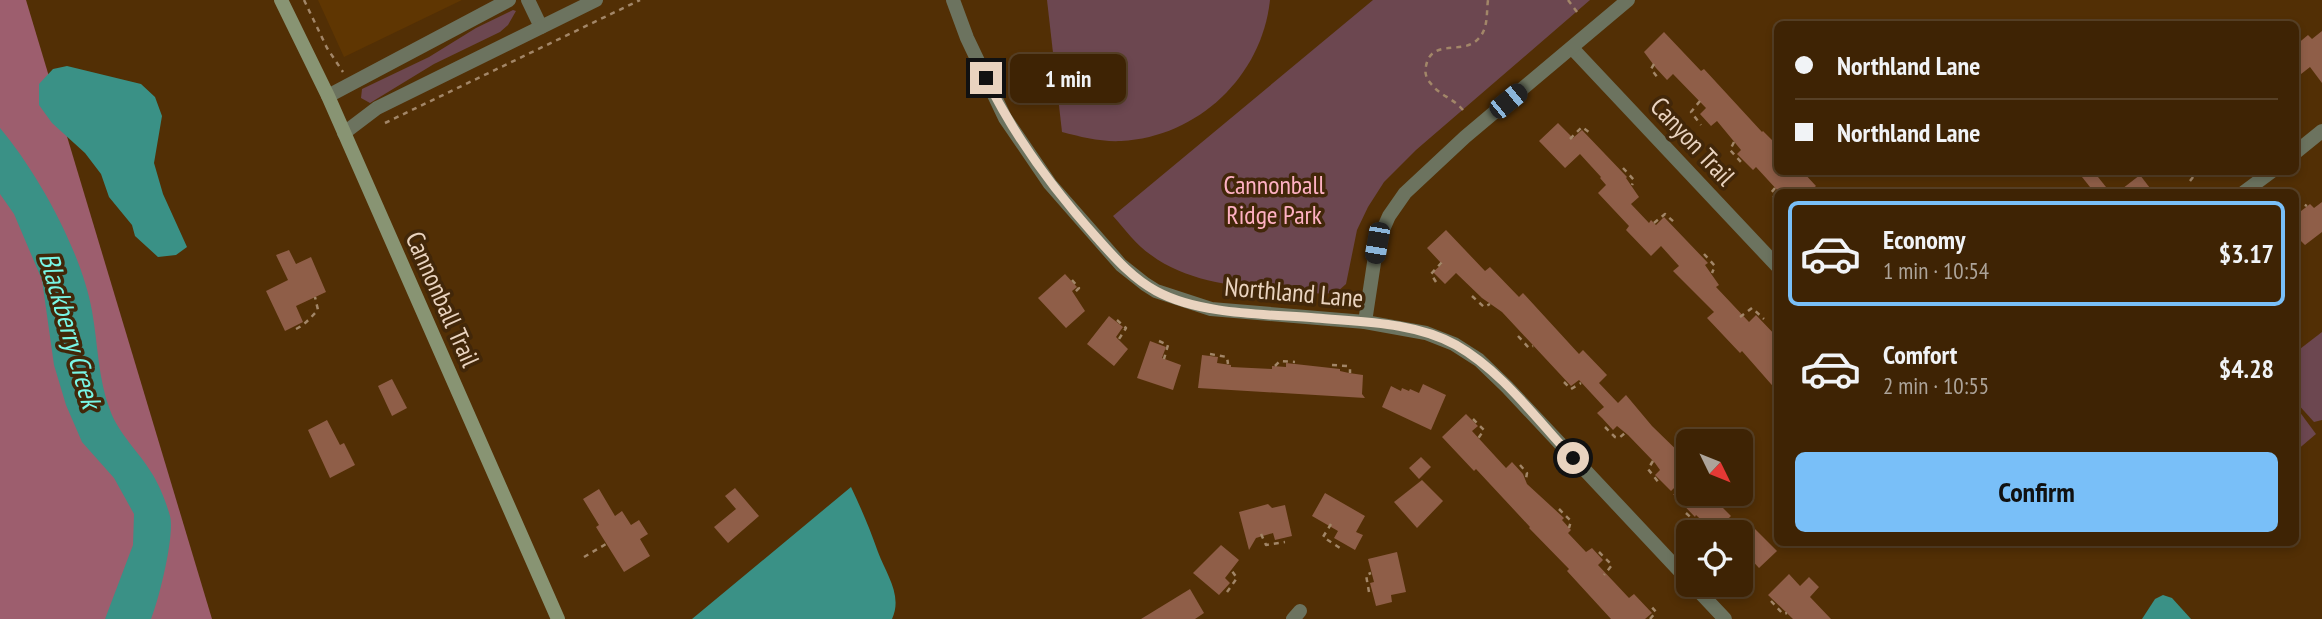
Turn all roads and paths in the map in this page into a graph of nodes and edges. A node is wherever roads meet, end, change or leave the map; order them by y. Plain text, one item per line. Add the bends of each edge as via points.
1 (281, 0) edge
2 (304, 0) edge
3 (509, 0) edge
4 (528, 0) edge
5 (596, 0) edge
6 (640, 0) edge
7 (953, 0) edge
8 (1488, 0) edge
9 (1569, 0) edge
10 (1628, 0) edge
11 (1577, 12) dead end
12 (541, 27) junction
13 (1572, 48) junction
14 (1654, 64) dead end
15 (342, 69) dead end
16 (1658, 78) dead end
17 (328, 96) junction
18 (1700, 101) dead end
19 (1463, 110) dead end
20 (1701, 125) dead end
21 (377, 126) dead end
22 (2322, 131) edge
23 (344, 133) junction
24 (1590, 133) dead end
25 (1570, 139) dead end
26 (1734, 142) dead end
27 (2299, 150) edge
28 (1741, 162) dead end
29 (1623, 168) dead end
30 (2194, 175) edge
31 (2266, 175) edge
32 (2190, 181) dead end
33 (1632, 185) dead end
34 (2248, 189) edge
35 (2299, 206) edge
36 (2307, 206) dead end
37 (1674, 222) dead end
38 (1654, 223) dead end
39 (1704, 254) dead end
40 (1443, 261) dead end
41 (1774, 263) edge
42 (1712, 273) dead end
43 (1072, 280) dead end
44 (1436, 282) dead end
45 (1073, 294) dead end
46 (1472, 296) dead end
47 (314, 297) dead end
48 (1490, 304) dead end
49 (1740, 317) dead end
50 (1764, 319) dead end
51 (1117, 320) dead end
52 (1365, 322) junction
53 (296, 329) dead end
54 (1518, 336) dead end
55 (1119, 339) dead end
56 (1159, 341) dead end
57 (1533, 346) dead end
58 (1210, 354) dead end
59 (1164, 359) dead end
60 (1295, 362) dead end
61 (1228, 364) dead end
62 (1332, 365) dead end
63 (1275, 366) dead end
64 (1350, 373) dead end
65 (1564, 382) dead end
66 (1581, 383) dead end
67 (1474, 419) dead end
68 (1605, 427) dead end
69 (1625, 433) dead end
70 (1477, 440) dead end
71 (1653, 461) dead end
72 (1520, 466) dead end
73 (1525, 479) dead end
74 (1659, 483) dead end
75 (1559, 509) dead end
76 (1686, 513) dead end
77 (1694, 520) edge
78 (1331, 524) dead end
79 (1569, 528) dead end
80 (1261, 534) dead end
81 (1285, 542) dead end
82 (606, 544) dead end
83 (1340, 548) dead end
84 (1599, 552) dead end
85 (584, 558) dead end
86 (1676, 568) edge
87 (1232, 571) dead end
88 (1371, 573) dead end
89 (1604, 575) dead end
90 (1227, 592) dead end
91 (1369, 592) dead end
92 (1703, 597) edge
93 (1771, 601) dead end
94 (1650, 605) dead end
95 (1787, 612) dead end
96 (558, 619) edge
97 (1650, 619) edge
98 (1724, 619) edge

1 - 17 main road, Cannonball Trail
2 - 15 path
3 - 17 street
4 - 12 street
5 - 12 street
6 - 21 path
7 - 52 street, Northland Lane via 1005,118 1050,184 1121,265 1140,280 1156,292 1211,309
8 - 19 path via 1486,26 1478,39 1466,46 1446,46 1427,61 1425,73 1432,86
9 - 11 path
10 - 13 street
12 - 23 street via 377,108
13 - 41 street, Canyon Trail
13 - 52 street via 1405,193 1377,243
14 - 16 path via 1651,69
17 - 23 main road, Cannonball Trail
18 - 20 path via 1691,112
22 - 27 street
23 - 96 main road, Cannonball Trail
24 - 25 path via 1582,127
26 - 28 path via 1730,150
29 - 33 path via 1634,180
30 - 32 path
31 - 34 street
35 - 36 path
37 - 38 path via 1665,214
39 - 42 path via 1715,266
40 - 44 path via 1431,274
43 - 45 path via 1079,288
46 - 48 path via 1484,307
47 - 53 path via 318,310 306,325
49 - 50 path via 1752,308
51 - 55 path via 1126,328
52 - 86 street, Northland Lane via 1426,333 1479,360
54 - 57 path
56 - 59 path via 1168,346
58 - 61 path via 1227,357
60 - 63 path via 1280,360
62 - 64 path via 1347,366
65 - 66 path via 1572,389
67 - 70 path via 1484,430
68 - 69 path via 1615,437
71 - 74 path via 1648,470
72 - 73 path via 1527,473
75 - 79 path via 1571,521
76 - 77 path
78 - 83 path via 1323,537
80 - 81 path via 1266,545
82 - 85 path
84 - 89 path via 1612,565
87 - 90 path via 1237,578
88 - 91 path via 1366,576
92 - 98 street, Northland Lane
93 - 95 path
94 - 97 path via 1656,612

